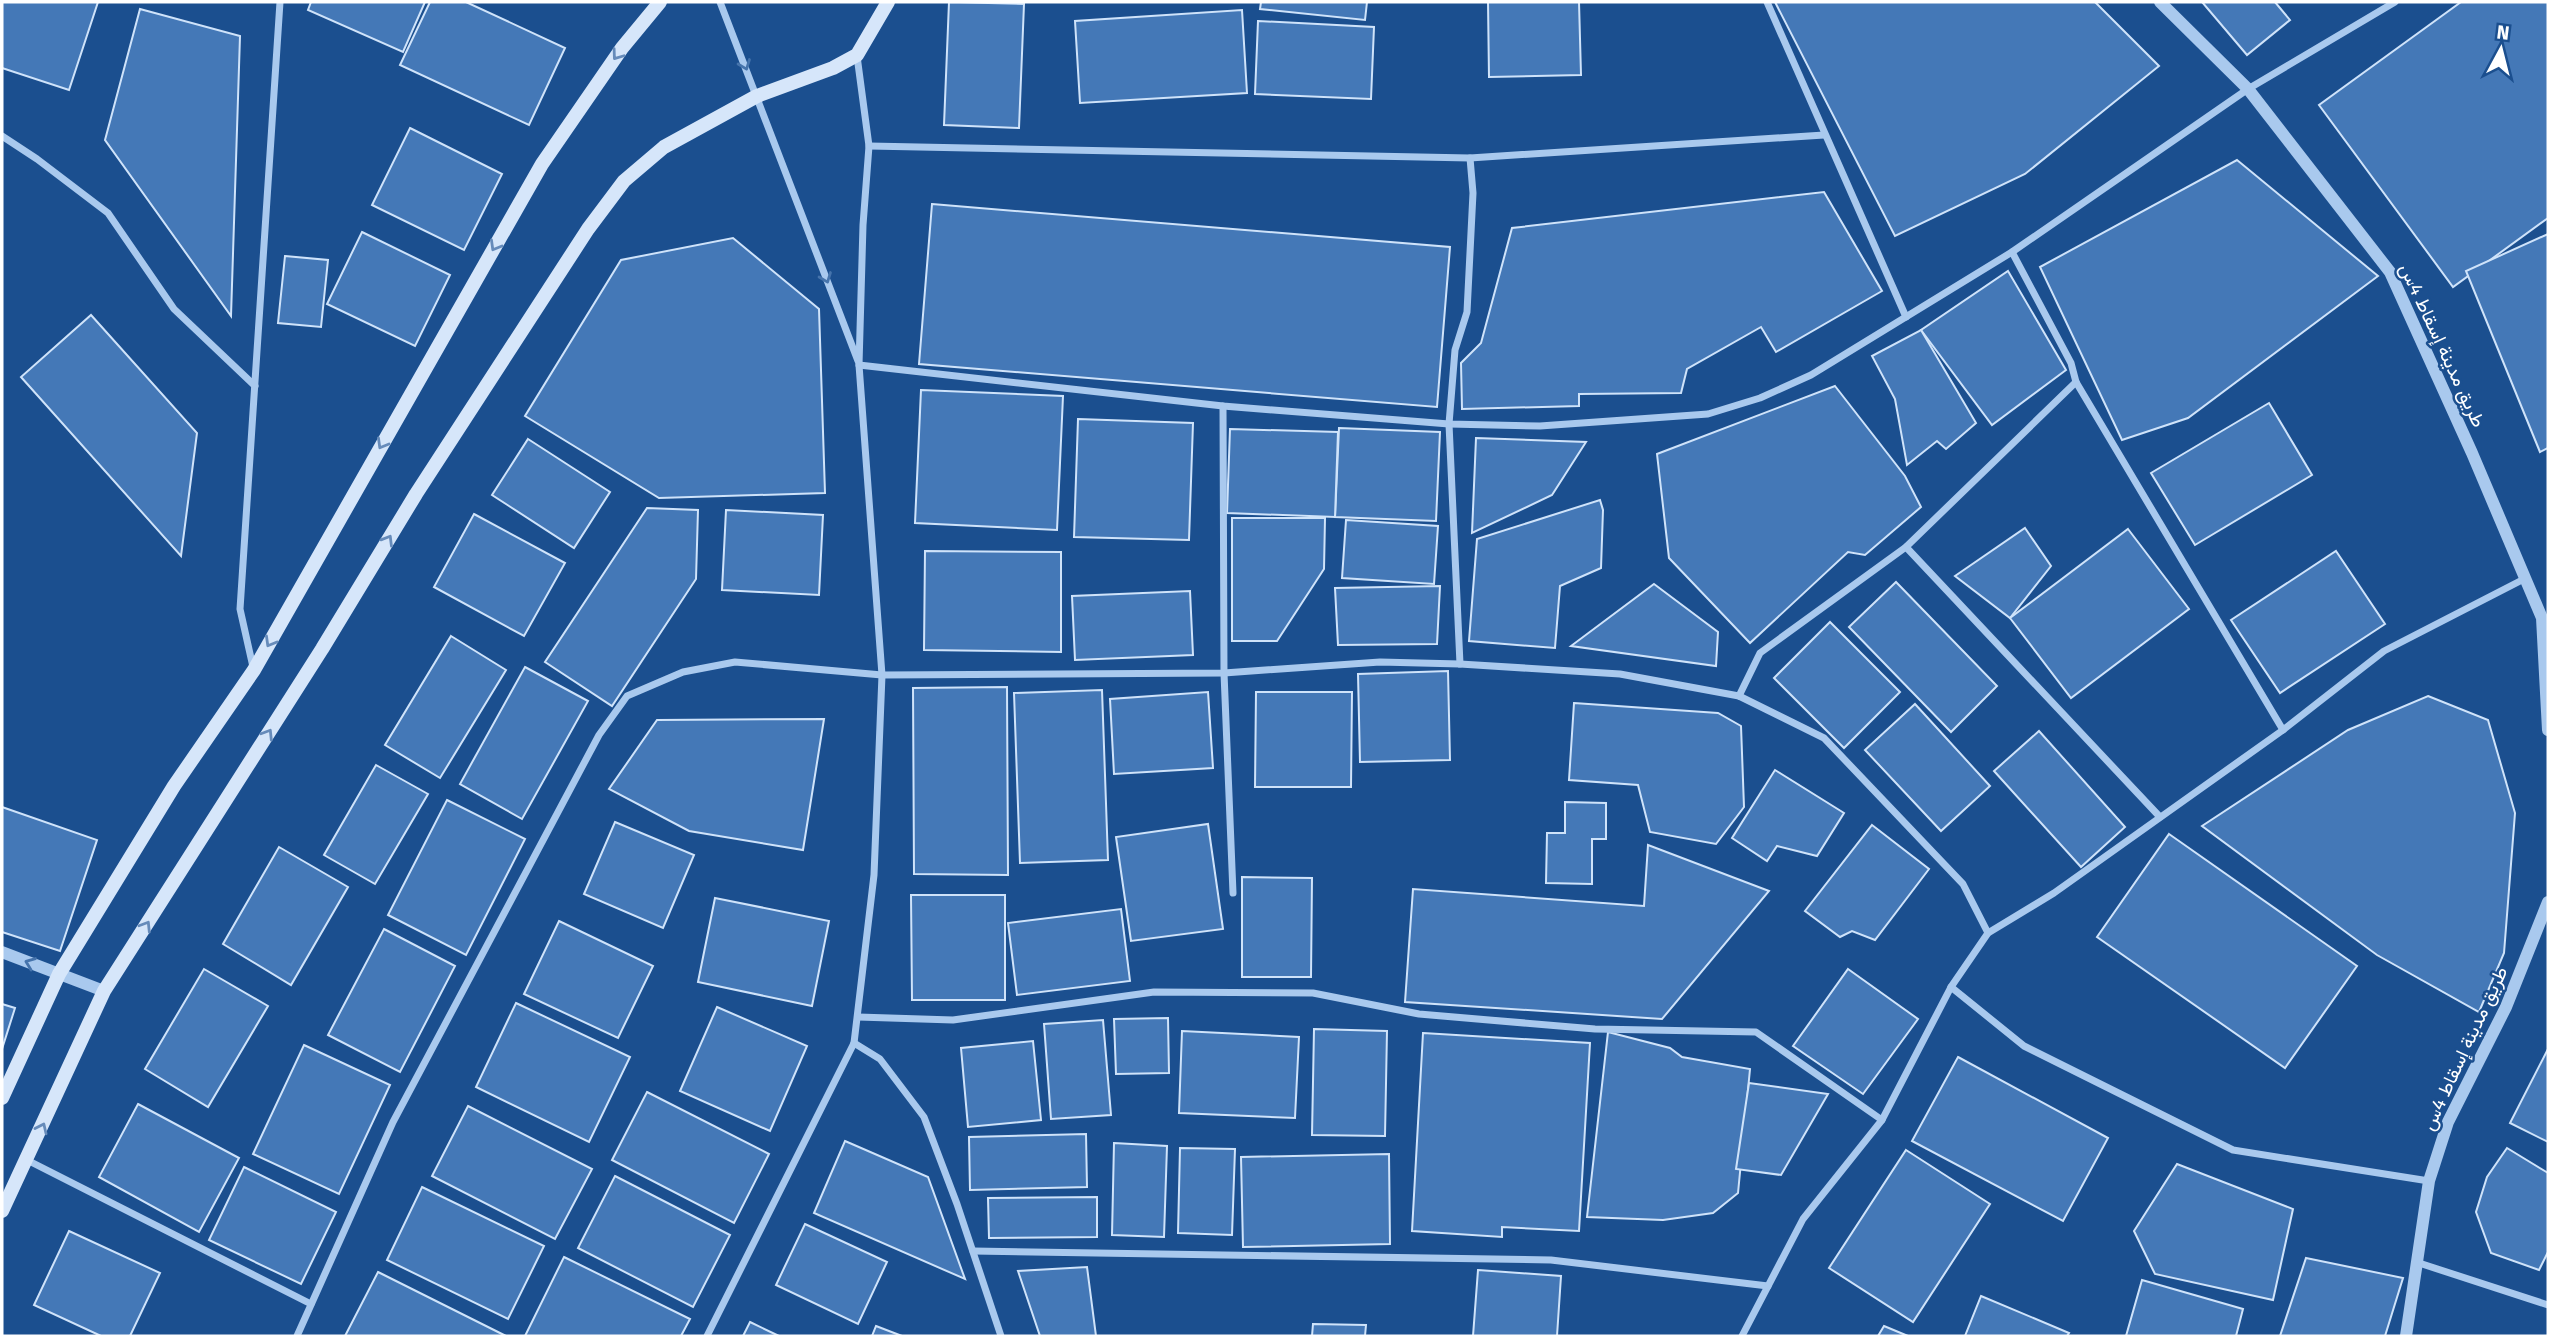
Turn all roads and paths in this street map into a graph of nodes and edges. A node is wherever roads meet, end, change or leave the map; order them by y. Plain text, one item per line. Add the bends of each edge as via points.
1 (280, 2) edge
2 (660, 2) edge
3 (720, 2) edge
4 (888, 2) edge
5 (1767, 2) edge
6 (2160, 2) edge
7 (2395, 2) edge
8 (857, 55) junction
9 (2248, 89) junction
10 (757, 96) junction
11 (1824, 135) junction
12 (2, 136) edge
13 (869, 146) junction
14 (1470, 158) junction
15 (2012, 252) junction
16 (1906, 317) junction
17 (859, 365) junction
18 (2076, 382) junction
19 (255, 386) junction
20 (1223, 406) junction
21 (1449, 424) junction
22 (1906, 547) junction
23 (2526, 578) junction
24 (1460, 664) junction
25 (254, 670) junction
26 (1224, 673) junction
27 (882, 675) junction
28 (1739, 696) junction
29 (2283, 730) junction
30 (2548, 730) edge
31 (2160, 817) junction
32 (1233, 893) dead end
33 (2548, 902) edge
34 (1987, 933) junction
35 (2, 952) edge
36 (58, 974) junction
37 (1951, 987) junction
38 (104, 991) junction
39 (858, 1017) junction
40 (854, 1043) junction
41 (2, 1098) edge
42 (1882, 1120) junction
43 (27, 1160) junction
44 (2429, 1181) junction
45 (2, 1211) edge
46 (973, 1251) junction
47 (2416, 1262) junction
48 (1768, 1286) junction
49 (312, 1304) junction
50 (2548, 1305) edge
51 (297, 1336) edge
52 (707, 1336) edge
53 (1001, 1336) edge
54 (1742, 1336) edge
55 (2406, 1336) edge

1 - 19 street
2 -> 25 main road via 622,48 542,164
3 -> 10 street
4 - 8 main road
5 - 11 street
6 - 9 street, طريق مدينة إسقاط 4س
7 - 9 street
8 - 10 main road
8 - 13 street
9 - 15 street
9 - 23 street, طريق مدينة إسقاط 4س via 2390,272
10 -> 17 street
38 -> 10 main road via 588,229 624,181 664,147
11 - 14 street
11 - 16 street
12 - 19 street via 108,213 174,309
13 - 14 street
13 - 17 street
14 - 21 street via 1473,193 1467,312 1455,350
15 - 16 street
15 - 18 street via 2071,363
16 - 21 street via 1811,375 1760,398 1707,414 1541,426
17 - 20 street
17 - 27 street
18 - 22 street
18 - 29 street
19 - 25 street via 240,609
20 - 21 street
20 - 26 street
21 - 24 street
22 - 28 street via 1760,653
22 - 31 street
23 - 29 street via 2384,651
23 - 30 street, طريق مدينة إسقاط 4س via 2542,618
24 - 26 street via 1380,662
24 - 28 street via 1620,674
25 - 36 main road via 174,786
26 - 27 street
26 - 32 street
27 - 39 street via 874,875
27 - 49 street via 734,662 683,672 627,696 599,735 393,1122
28 - 34 street via 1824,738 1963,884
29 - 31 street
31 - 34 street via 2054,893
33 - 44 street, طريق مدينة إسقاط 4س via 2506,1007 2448,1122
34 - 37 street
36 -> 35 street
36 - 38 street
36 - 41 main road
37 - 42 street
37 - 44 street via 2024,1046 2233,1150
43 -> 38 main road
39 - 40 street
39 - 42 street via 953,1020 1154,992 1313,993 1433,1015 1595,1029 1756,1032
40 - 46 street via 880,1059 923,1117
40 - 52 street
42 - 48 street via 1803,1219
43 - 45 main road
43 - 49 street
44 - 47 street, طريق مدينة إسقاط 4س
46 - 48 street via 1551,1260
46 - 53 street
47 - 50 street
47 - 55 street, طريق مدينة إسقاط 4س
48 - 54 street
49 - 51 street

